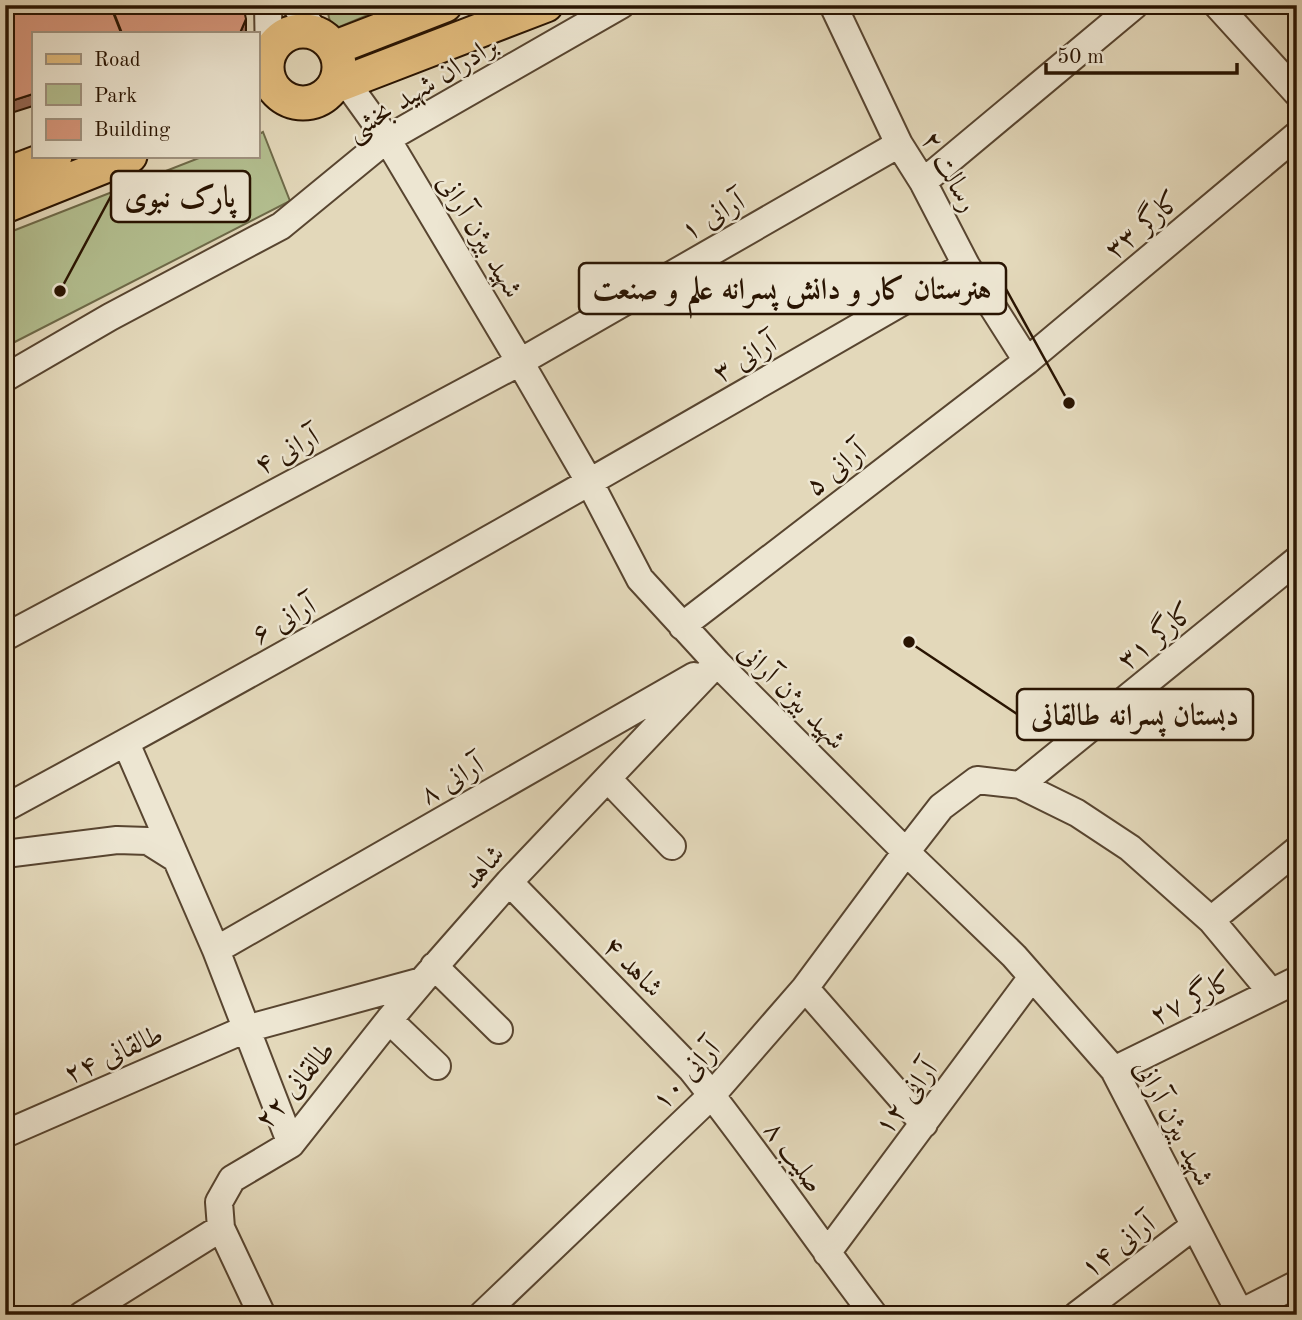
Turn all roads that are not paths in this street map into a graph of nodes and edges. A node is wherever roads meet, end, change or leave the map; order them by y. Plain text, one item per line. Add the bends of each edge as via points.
1 (268, 5) edge
2 (295, 5) edge
3 (445, 5) edge
4 (545, 5) edge
5 (621, 5) edge
6 (1135, 5) edge
7 (1217, 5) edge
8 (837, 7) edge
9 (333, 41) junction
10 (266, 82) edge
11 (339, 84) junction
12 (1297, 93) edge
13 (1297, 135) edge
14 (387, 139) junction
15 (899, 144) junction
16 (50, 158) edge
17 (125, 158) edge
18 (5, 175) edge
19 (923, 182) junction
20 (5, 206) edge
21 (966, 265) junction
22 (1027, 361) junction
23 (520, 362) junction
24 (5, 378) edge
25 (590, 483) junction
26 (1297, 560) edge
27 (682, 625) junction
28 (5, 637) edge
29 (717, 663) junction
30 (126, 743) junction
31 (608, 779) junction
32 (1020, 786) junction
33 (5, 808) edge
34 (672, 846) dead end
35 (1297, 850) edge
36 (906, 852) junction
37 (5, 854) edge
38 (175, 858) junction
39 (509, 882) junction
40 (1212, 920) junction
41 (216, 950) junction
42 (428, 974) junction
43 (1032, 977) junction
44 (1297, 979) edge
45 (805, 988) junction
46 (1271, 992) junction
47 (389, 1020) junction
48 (246, 1028) junction
49 (499, 1030) dead end
50 (437, 1066) dead end
51 (1114, 1070) junction
52 (712, 1095) junction
53 (924, 1124) junction
54 (5, 1134) edge
55 (290, 1144) junction
56 (1194, 1226) junction
57 (221, 1228) junction
58 (827, 1253) junction
59 (1297, 1284) edge
60 (1240, 1314) edge
61 (82, 1315) edge
62 (262, 1315) edge
63 (482, 1315) edge
64 (874, 1315) edge
65 (1077, 1315) edge

1 - 10 street
2 - 9 street
3 - 9 main road
4 - 11 main road
5 - 14 street, برادران شهید بخشی
6 - 19 street
7 - 12 street
8 - 15 street, رسالت ۲
9 - 10 main road via 307,31 286,35 271,52
9 - 11 main road
10 - 11 main road via 302,103
11 - 14 street, شهید بیژن آرانی
13 - 22 street, کارگر ۳۳
14 - 23 street, شهید بیژن آرانی
14 - 24 street, برادران شهید بخشی via 281,226
15 - 19 street, رسالت ۲
15 - 23 street, آرانی ۱
16 - 18 main road
17 - 20 main road
19 - 21 street, رسالت ۲
21 - 22 street, رسالت ۲
21 - 25 street, آرانی ۳
22 - 27 street, آرانی ۵
23 - 25 street, شهید بیژن آرانی
23 - 28 street, آرانی ۴
25 - 27 street, شهید بیژن آرانی via 639,579
25 - 30 street, آرانی ۶
26 - 32 street, کارگر ۳۱
27 - 29 street, شهید بیژن آرانی
29 - 31 street, شاهد
29 - 36 street, شهید بیژن آرانی
29 - 41 street, آرانی ۸
30 - 33 street, آرانی ۶
30 - 38 street
31 - 34 street
31 - 39 street, شاهد
32 - 36 street, آرانی ۱۰ via 977,780 941,807
32 - 40 street, آرانی ۱۰ via 1077,813 1130,848
35 - 40 street
36 - 43 street, شهید بیژن آرانی
36 - 45 street, آرانی ۱۰
37 - 38 street via 117,840 148,841
38 - 41 street
39 - 42 street, شاهد
39 - 52 street, شاهد ۴
40 - 46 street, آرانی ۱۰
41 - 48 street
42 - 47 street, طالقانی ۲۲
42 - 48 street
42 - 49 street
43 - 51 street, شهید بیژن آرانی
43 - 53 street, آرانی ۱۲
44 - 46 street, کارگر ۲۷
45 - 52 street, آرانی ۱۰
45 - 53 street
46 - 51 street, کارگر ۲۷
47 - 50 street
47 - 55 street, طالقانی ۲۲
48 - 54 street, طالقانی ۲۴
48 - 55 street
51 - 56 street, شهید بیژن آرانی
52 - 58 street, صلیب ۸
52 - 63 street, آرانی ۱۰
53 - 58 street, آرانی ۱۲
55 - 57 street, طالقانی ۲۲ via 232,1179 219,1202
56 - 60 street, شهید بیژن آرانی
56 - 65 street, آرانی ۱۴
57 - 61 street
57 - 62 street
58 - 64 street, صلیب ۸
59 - 60 street

